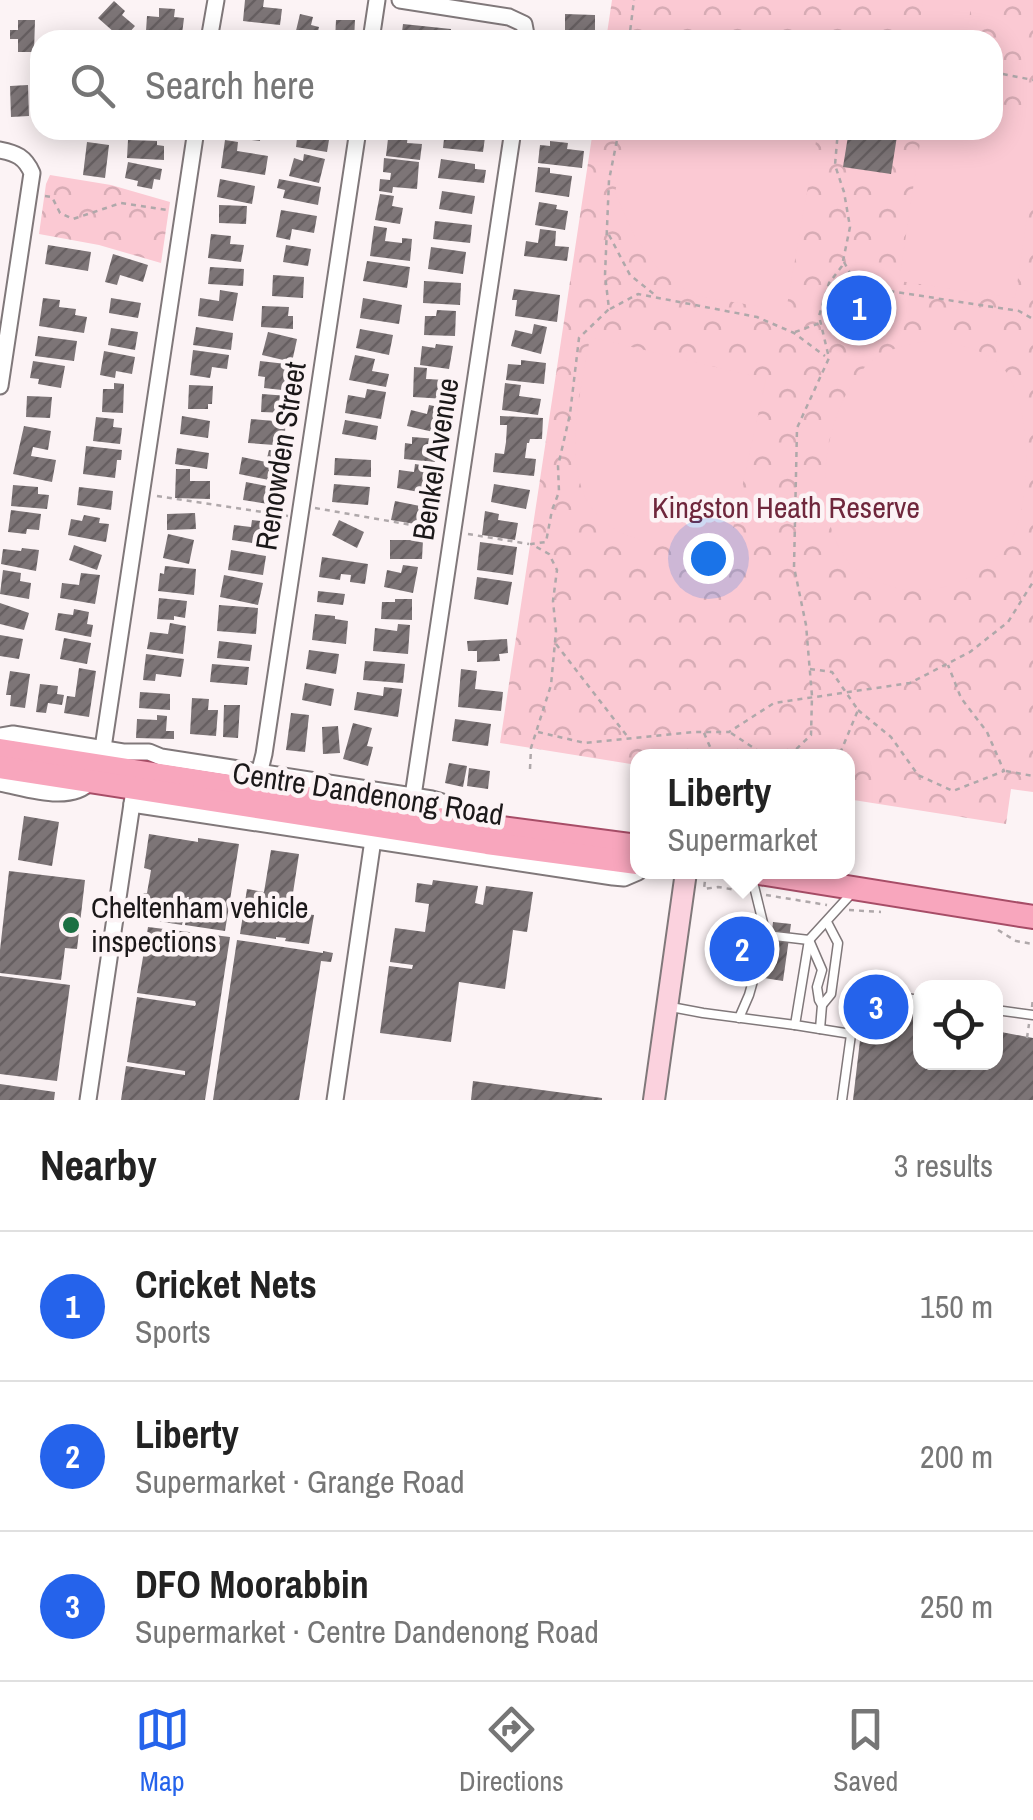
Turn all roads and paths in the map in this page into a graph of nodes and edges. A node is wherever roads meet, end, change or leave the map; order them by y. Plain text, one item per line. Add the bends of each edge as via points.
1 (216, 0) edge
2 (377, 0) edge
3 (400, 0) edge
4 (634, 0) edge
5 (212, 30) edge
6 (372, 30) edge
7 (525, 30) edge
8 (630, 30) edge
9 (1003, 74) edge
10 (1033, 80) edge
11 (194, 140) edge
12 (356, 140) edge
13 (512, 140) edge
14 (618, 140) edge
15 (837, 140) edge
16 (0, 150) edge
17 (29, 194) junction
18 (183, 214) junction
19 (608, 233) junction
20 (843, 261) junction
21 (656, 296) junction
22 (609, 309) junction
23 (1033, 319) edge
24 (820, 323) junction
25 (4, 330) edge
26 (794, 333) junction
27 (828, 358) junction
28 (0, 386) edge
29 (141, 494) junction
30 (300, 511) junction
31 (453, 532) junction
32 (546, 542) junction
33 (531, 544) junction
34 (549, 554) junction
35 (1033, 582) edge
36 (555, 642) junction
37 (947, 664) junction
38 (810, 669) junction
39 (845, 694) junction
40 (812, 696) junction
41 (858, 710) junction
42 (537, 732) junction
43 (703, 732) junction
44 (730, 732) junction
45 (0, 736) edge
46 (628, 738) junction
47 (103, 748) junction
48 (711, 749) edge
49 (756, 749) edge
50 (796, 749) edge
51 (842, 749) edge
52 (0, 750) edge
53 (161, 757) junction
54 (0, 767) edge
55 (530, 769) dead end
56 (1004, 771) junction
57 (1033, 776) edge
58 (258, 781) junction
59 (91, 782) junction
60 (0, 784) edge
61 (135, 788) junction
62 (413, 796) junction
63 (470, 824) junction
64 (376, 825) junction
65 (630, 845) edge
66 (630, 862) edge
67 (630, 875) edge
68 (685, 879) edge
69 (705, 879) edge
70 (753, 879) edge
71 (856, 888) junction
72 (838, 908) junction
73 (894, 913) dead end
74 (1033, 917) edge
75 (827, 922) junction
76 (994, 929) dead end
77 (766, 935) junction
78 (808, 940) junction
79 (1033, 944) edge
80 (913, 999) edge
81 (822, 1005) junction
82 (666, 1006) junction
83 (1003, 1011) edge
84 (1033, 1015) edge
85 (738, 1018) junction
86 (795, 1025) junction
87 (820, 1029) junction
88 (851, 1034) junction
89 (88, 1100) edge
90 (334, 1100) edge
91 (654, 1100) edge
92 (842, 1100) edge

1 - 5 street
2 - 6 street
3 - 7 street via 509,16
4 - 8 path
9 - 10 path
11 - 18 street
12 - 30 street, Renowden Street
13 - 31 street, Benkel Avenue
14 - 19 path
15 - 20 path via 835,165 850,227
16 - 17 street via 27,162
17 - 18 path via 52,197 60,213 73,219 122,203
17 - 25 street
18 - 29 street
19 - 21 path via 630,274
19 - 22 path
20 - 23 path via 857,286 1020,311
20 - 24 path via 828,283
21 - 22 path via 638,294
21 - 26 path via 756,317
22 - 32 path via 579,338
24 - 26 path
24 - 27 path
25 - 28 street
26 - 27 path
27 - 38 path via 798,428 794,567
29 - 30 path
29 - 47 street
30 - 31 path
30 - 58 street, Renowden Street
31 - 33 path
31 - 62 street, Benkel Avenue
32 - 33 path
32 - 34 path
33 - 34 path
34 - 36 path via 557,570
35 - 37 path via 1008,622
36 - 42 path
36 - 46 path
37 - 39 path via 910,683
37 - 56 path
38 - 39 path via 832,672
38 - 40 path
39 - 40 path
39 - 41 path
40 - 44 path via 774,703
40 - 50 path via 811,735
41 - 51 path
41 - 56 path via 891,736 918,775 953,792
42 - 46 path via 584,742
42 - 55 path
43 - 44 path
43 - 46 path
43 - 48 path
44 - 49 path
45 - 47 street, Centre Dandenong Road
47 - 53 street, Centre Dandenong Road
52 - 61 main road, Centre Dandenong Road
53 - 58 street, Centre Dandenong Road
53 - 61 street via 150,761
54 - 59 main road, Centre Dandenong Road
56 - 57 path
58 - 61 main road, Centre Dandenong Road
58 - 62 street, Centre Dandenong Road
58 - 64 main road, Centre Dandenong Road
59 - 60 street, Centre Dandenong Road via 60,793
59 - 61 main road, Centre Dandenong Road
61 - 64 main road, Centre Dandenong Road
61 - 89 street
62 - 63 street, Centre Dandenong Road via 448,803
63 - 64 main road, Centre Dandenong Road
63 - 65 main road, Centre Dandenong Road
64 - 66 main road, Centre Dandenong Road
64 - 67 street, Centre Dandenong Road
64 - 90 street
68 - 82 main road
69 - 70 path via 704,888
70 - 71 main road
70 - 72 path
70 - 77 lane
71 - 72 lane
71 - 74 main road
72 - 73 path
72 - 75 lane
75 - 78 lane
75 - 81 lane via 838,942 831,994
76 - 79 path
77 - 78 lane
77 - 85 lane
78 - 81 lane via 822,968
78 - 86 lane
80 - 88 lane via 856,991
81 - 87 lane
82 - 85 lane
82 - 91 main road
83 - 84 lane
85 - 86 lane
86 - 87 lane
87 - 88 lane
88 - 92 lane

